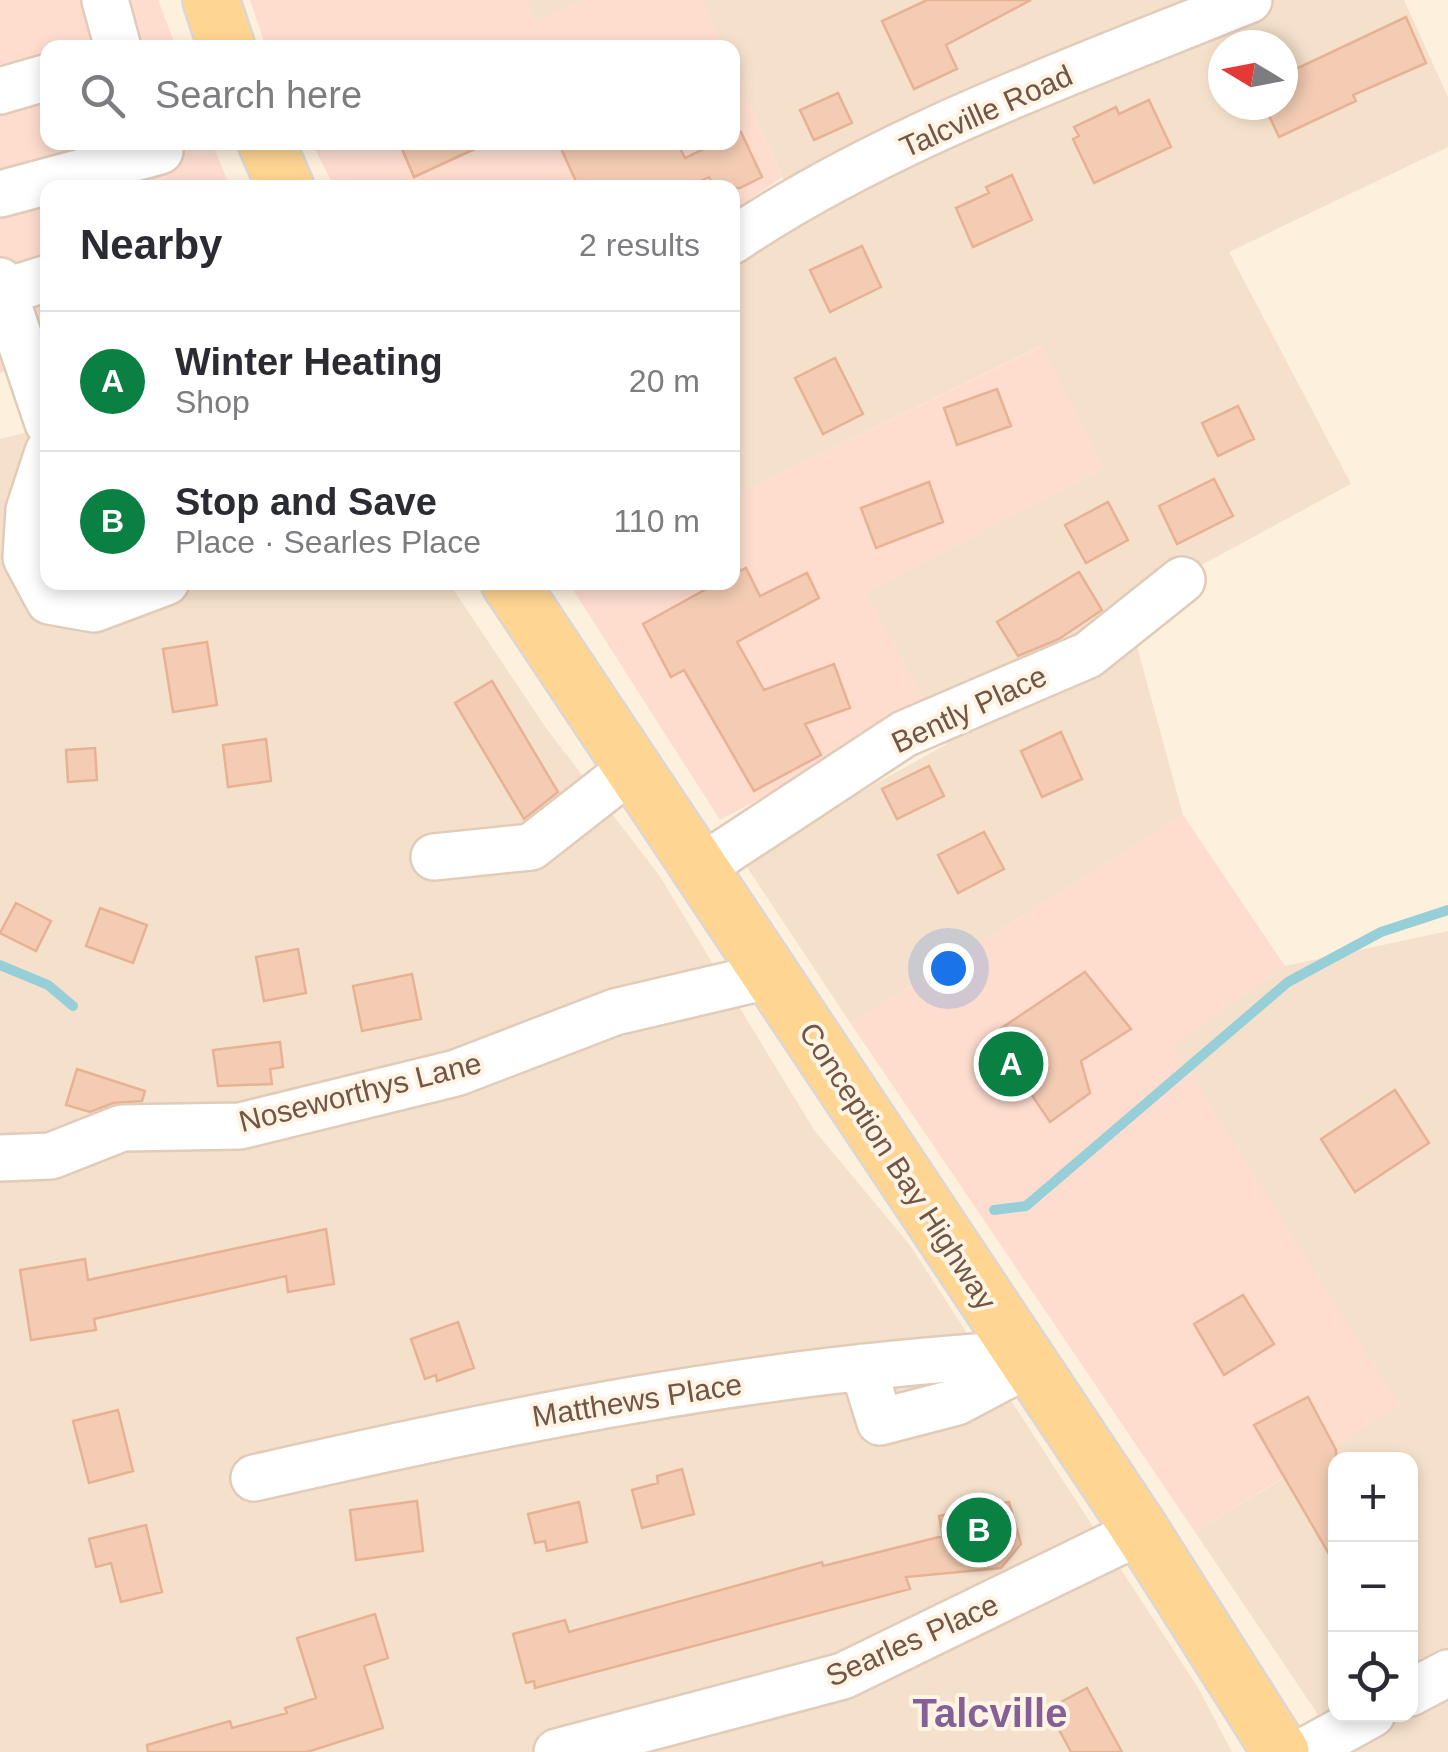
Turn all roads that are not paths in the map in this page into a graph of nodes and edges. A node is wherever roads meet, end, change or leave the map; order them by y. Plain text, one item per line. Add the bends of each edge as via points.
1 (105, 0) edge
2 (212, 0) edge
3 (1249, 0) edge
4 (116, 40) edge
5 (224, 40) edge
6 (40, 79) edge
7 (0, 91) edge
8 (269, 150) edge
9 (163, 160) edge
10 (67, 180) edge
11 (283, 180) edge
12 (40, 186) edge
13 (0, 194) edge
14 (740, 237) edge
15 (40, 280) edge
16 (1, 288) edge
17 (33, 399) edge
18 (40, 476) edge
19 (1182, 580) dead end
20 (40, 584) edge
21 (43, 590) edge
22 (145, 590) edge
23 (514, 590) edge
24 (632, 768) junction
25 (434, 857) dead end
26 (702, 867) junction
27 (772, 975) junction
28 (0, 1158) edge
29 (1027, 1359) junction
30 (254, 1478) dead end
31 (1141, 1531) junction
32 (1448, 1673) edge
33 (1418, 1690) edge
34 (1357, 1722) edge
35 (556, 1752) edge
36 (1281, 1752) edge
37 (1303, 1752) edge

1 - 4 street
2 - 5 main road
3 - 14 street, Talcville Road via 1022,92
6 - 7 street
8 - 11 main road
9 - 10 street
12 - 13 street
15 - 16 street
16 - 17 street
18 - 20 street via 29,510 26,558
19 - 26 street, Bently Place via 1088,655 904,734
21 - 22 street via 49,601 94,609
23 - 24 main road, Conception Bay Highway
24 - 25 street via 531,848
24 - 26 main road, Conception Bay Highway
26 - 27 main road, Conception Bay Highway
27 - 28 street, Noseworthys Lane via 615,1012 456,1073 240,1126 134,1126 51,1156
27 - 29 main road, Conception Bay Highway
29 - 30 street, Matthews Place via 864,1367 494,1423
29 - 31 main road, Conception Bay Highway
31 - 35 street, Searles Place via 843,1676
31 - 36 main road, Conception Bay Highway
32 - 33 street
34 - 37 street

